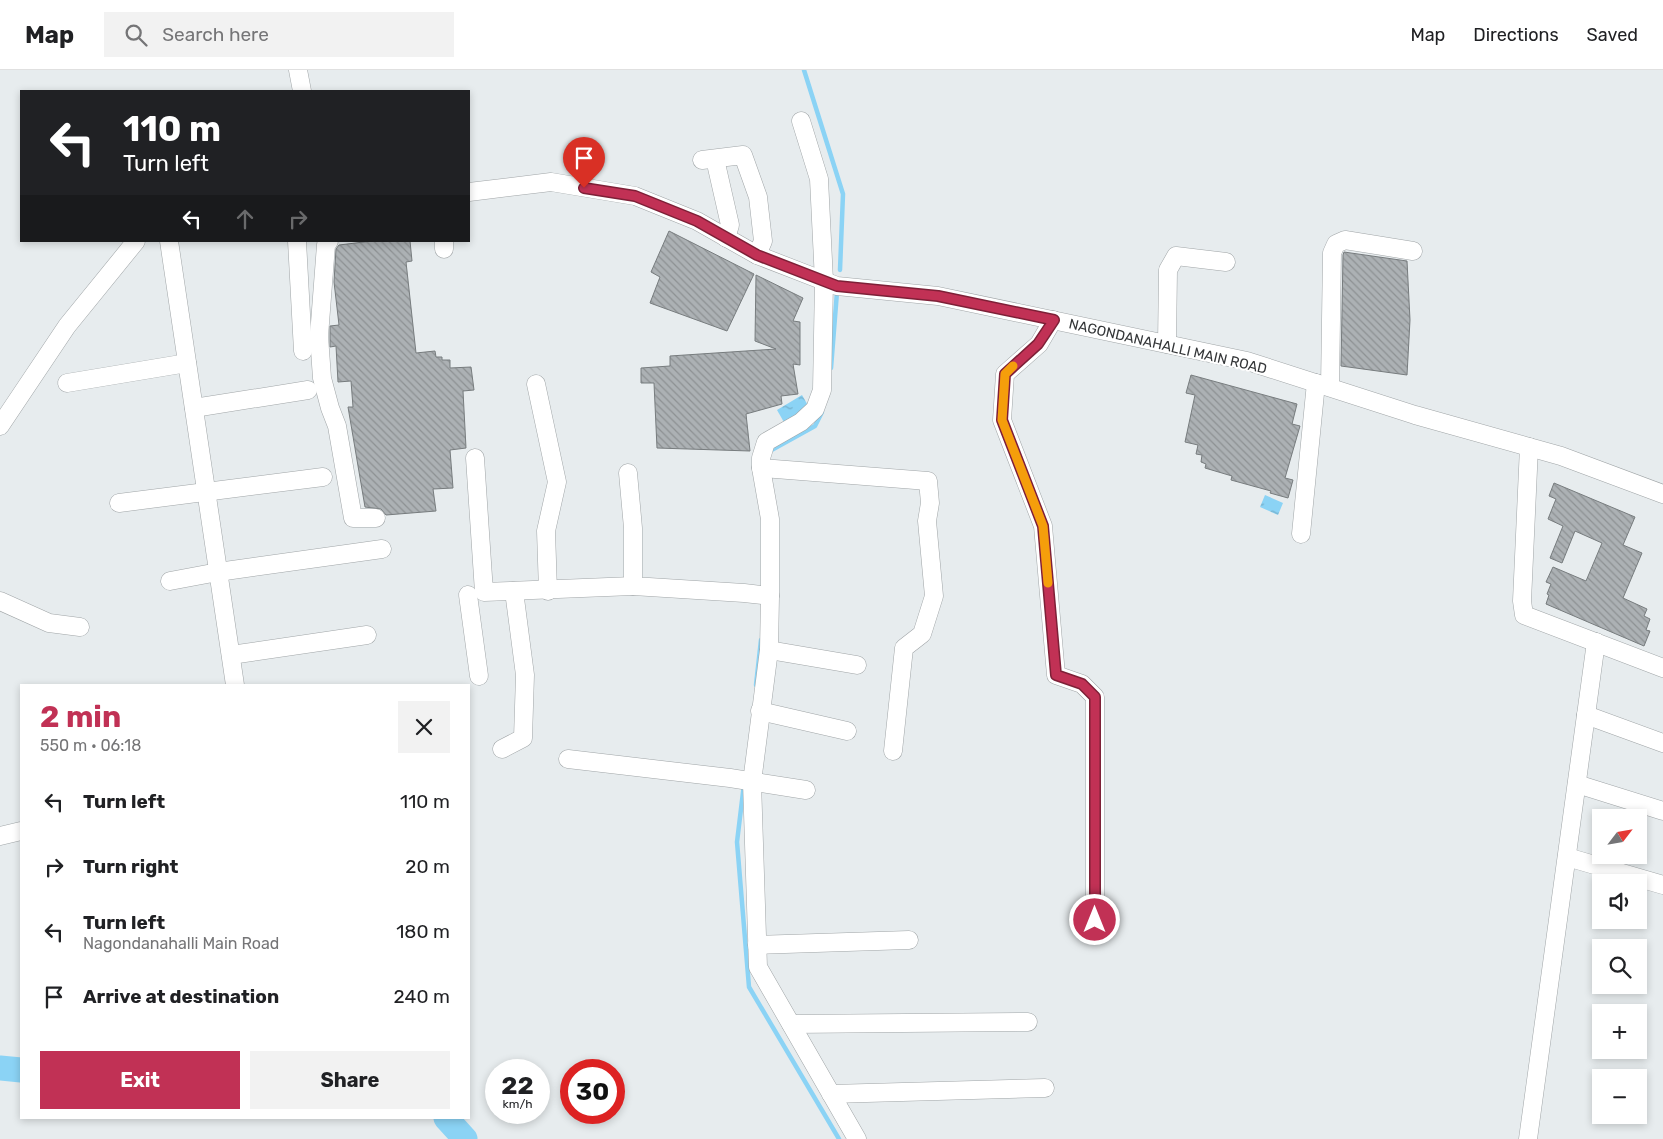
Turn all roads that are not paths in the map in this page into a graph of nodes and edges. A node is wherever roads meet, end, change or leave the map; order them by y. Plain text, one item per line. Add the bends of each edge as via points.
1 (298, 70) edge
2 (302, 90) edge
3 (801, 121) dead end
4 (470, 192) edge
5 (726, 238) junction
6 (135, 242) edge
7 (169, 242) edge
8 (297, 242) edge
9 (328, 242) edge
10 (1413, 251) dead end
11 (757, 255) junction
12 (1226, 262) dead end
13 (824, 281) junction
14 (1054, 320) junction
15 (1166, 344) junction
16 (303, 351) dead end
17 (188, 363) junction
18 (67, 383) dead end
19 (536, 384) dead end
20 (1323, 385) junction
21 (308, 390) dead end
22 (194, 408) junction
23 (0, 426) edge
24 (1529, 447) junction
25 (475, 458) dead end
26 (761, 468) junction
27 (628, 473) dead end
28 (323, 477) dead end
29 (206, 492) junction
30 (1663, 494) edge
31 (119, 503) dead end
32 (376, 518) dead end
33 (1301, 534) dead end
34 (382, 549) dead end
35 (218, 572) junction
36 (170, 581) dead end
37 (633, 586) junction
38 (514, 591) junction
39 (548, 591) junction
40 (468, 594) junction
41 (770, 596) junction
42 (0, 601) edge
43 (80, 626) dead end
44 (367, 635) dead end
45 (1596, 642) junction
46 (769, 650) junction
47 (231, 655) junction
48 (857, 665) dead end
49 (1663, 668) edge
50 (480, 676) dead end
51 (235, 684) edge
52 (760, 711) junction
53 (1586, 715) junction
54 (848, 731) dead end
55 (1663, 744) edge
56 (502, 749) dead end
57 (893, 751) dead end
58 (568, 759) dead end
59 (752, 782) junction
60 (1576, 784) junction
61 (806, 790) dead end
62 (1663, 811) edge
63 (20, 831) edge
64 (0, 836) edge
65 (1567, 857) junction
66 (1663, 885) edge
67 (1095, 920) dead end
68 (909, 940) dead end
69 (757, 945) junction
70 (1028, 1022) dead end
71 (791, 1024) junction
72 (1045, 1088) dead end
73 (831, 1094) junction
74 (857, 1139) edge
75 (1528, 1139) edge

1 - 2 street
3 - 13 street via 819,179
4 - 5 street, NAGONDANAHALLI MAIN ROAD via 550,182 635,196 697,221
5 - 11 street, NAGONDANAHALLI MAIN ROAD
5 - 11 street via 730,225 708,159 744,155 758,197 763,241
6 - 23 street via 67,326
7 - 17 street
8 - 16 street
9 - 32 street via 320,336 322,378 336,426 353,518
10 - 20 street via 1345,240 1336,244 1332,253
11 - 13 street, NAGONDANAHALLI MAIN ROAD
12 - 15 street via 1176,256 1168,270
13 - 14 street, NAGONDANAHALLI MAIN ROAD via 837,286 938,296
13 - 26 street via 822,390 815,409 801,422 766,442
14 - 15 street, NAGONDANAHALLI MAIN ROAD
14 - 67 street via 1038,344 1005,374 1002,420 1043,526 1056,675 1082,684 1095,697
15 - 20 street, NAGONDANAHALLI MAIN ROAD via 1247,361
17 - 18 street
17 - 22 street
19 - 39 street via 557,482 546,531
20 - 24 street, NAGONDANAHALLI MAIN ROAD
20 - 33 street
21 - 22 street
22 - 29 street
24 - 30 street, NAGONDANAHALLI MAIN ROAD
24 - 45 street via 1524,614
25 - 40 street
26 - 41 street via 770,519
26 - 57 street via 928,481 930,503 927,521 934,596 922,634 904,648
27 - 37 street via 633,528
28 - 29 street
29 - 31 street
29 - 35 street
34 - 35 street
35 - 36 street
35 - 47 street
37 - 39 street
37 - 41 street
38 - 39 street
38 - 40 street
38 - 56 street via 525,675 523,738
40 - 50 street
41 - 46 street
42 - 43 street via 49,623
44 - 47 street
45 - 49 street
45 - 53 street
46 - 48 street
46 - 52 street
47 - 51 street
52 - 54 street
52 - 59 street
53 - 55 street
53 - 60 street
58 - 59 street
59 - 61 street
59 - 69 street
60 - 62 street
60 - 65 street
63 - 64 street
65 - 66 street
65 - 75 street
68 - 69 street
69 - 71 street via 758,967
70 - 71 street
71 - 73 street
72 - 73 street
73 - 74 street

